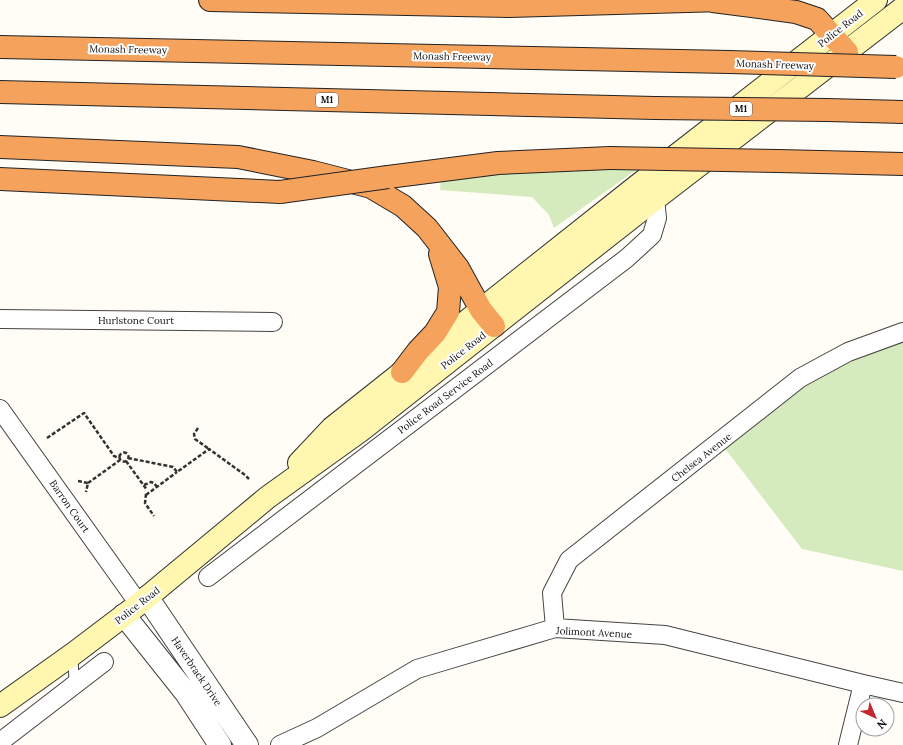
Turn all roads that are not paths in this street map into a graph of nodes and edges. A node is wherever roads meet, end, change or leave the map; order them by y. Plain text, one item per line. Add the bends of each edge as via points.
1 (210, 0) edge
2 (876, 0) edge
3 (718, 1) edge
4 (903, 8) edge
5 (831, 35) junction
6 (0, 41) edge
7 (0, 47) edge
8 (81, 48) junction
9 (847, 52) junction
10 (899, 67) edge
11 (0, 92) edge
12 (903, 112) edge
13 (0, 147) edge
14 (903, 164) edge
15 (0, 179) edge
16 (648, 197) junction
17 (614, 204) junction
18 (427, 228) junction
19 (487, 318) junction
20 (0, 320) edge
21 (273, 322) dead end
22 (903, 332) edge
23 (402, 372) junction
24 (0, 409) edge
25 (268, 497) junction
26 (285, 518) junction
27 (208, 577) dead end
28 (137, 605) junction
29 (555, 628) junction
30 (73, 654) junction
31 (104, 662) dead end
32 (74, 684) junction
33 (863, 684) junction
34 (903, 692) edge
35 (0, 706) edge
36 (0, 742) edge
37 (220, 745) edge
38 (247, 745) edge
39 (280, 745) edge
40 (848, 745) edge

1 - 3 highway via 509,6
2 - 5 main road, Police Road
3 - 5 highway via 796,12 817,19
4 - 9 main road, Police Road
5 - 9 highway
5 - 17 main road, Police Road
6 - 8 highway
7 - 8 highway, Monash Freeway
8 - 10 highway, Monash Freeway, bridge
9 - 16 main road, Police Road
11 - 12 highway, M1, bridge
13 - 18 highway via 238,157 371,187 403,206
14 - 15 highway, bridge via 610,158 498,163 280,192
16 - 17 lane, Police Road
16 - 19 main road, Police Road
16 - 26 street, Police Road Service Road via 657,218 652,235 627,258
17 - 19 main road, Police Road
18 - 19 highway via 458,268
18 - 23 highway via 442,260 450,287 448,312 435,333
19 - 23 main road, Police Road
19 - 25 main road, Police Road via 360,431
20 - 21 street, Hurlstone Court
22 - 29 street, Chelsea Avenue via 848,352 800,378 569,560 552,593
23 - 25 main road, Police Road via 332,428
24 - 28 street, Barron Court
25 - 26 street
25 - 28 main road, Police Road
26 - 27 street, Police Road Service Road
28 - 30 main road, Police Road
28 - 37 street via 186,693
28 - 38 street, Haverbrack Drive
29 - 33 street, Jolimont Avenue via 665,635
29 - 39 street, Jolimont Avenue via 417,669 317,728
30 - 32 lane
30 - 35 main road, Police Road
31 - 32 street
32 - 36 street
33 - 34 street, Jolimont Avenue
33 - 40 street

